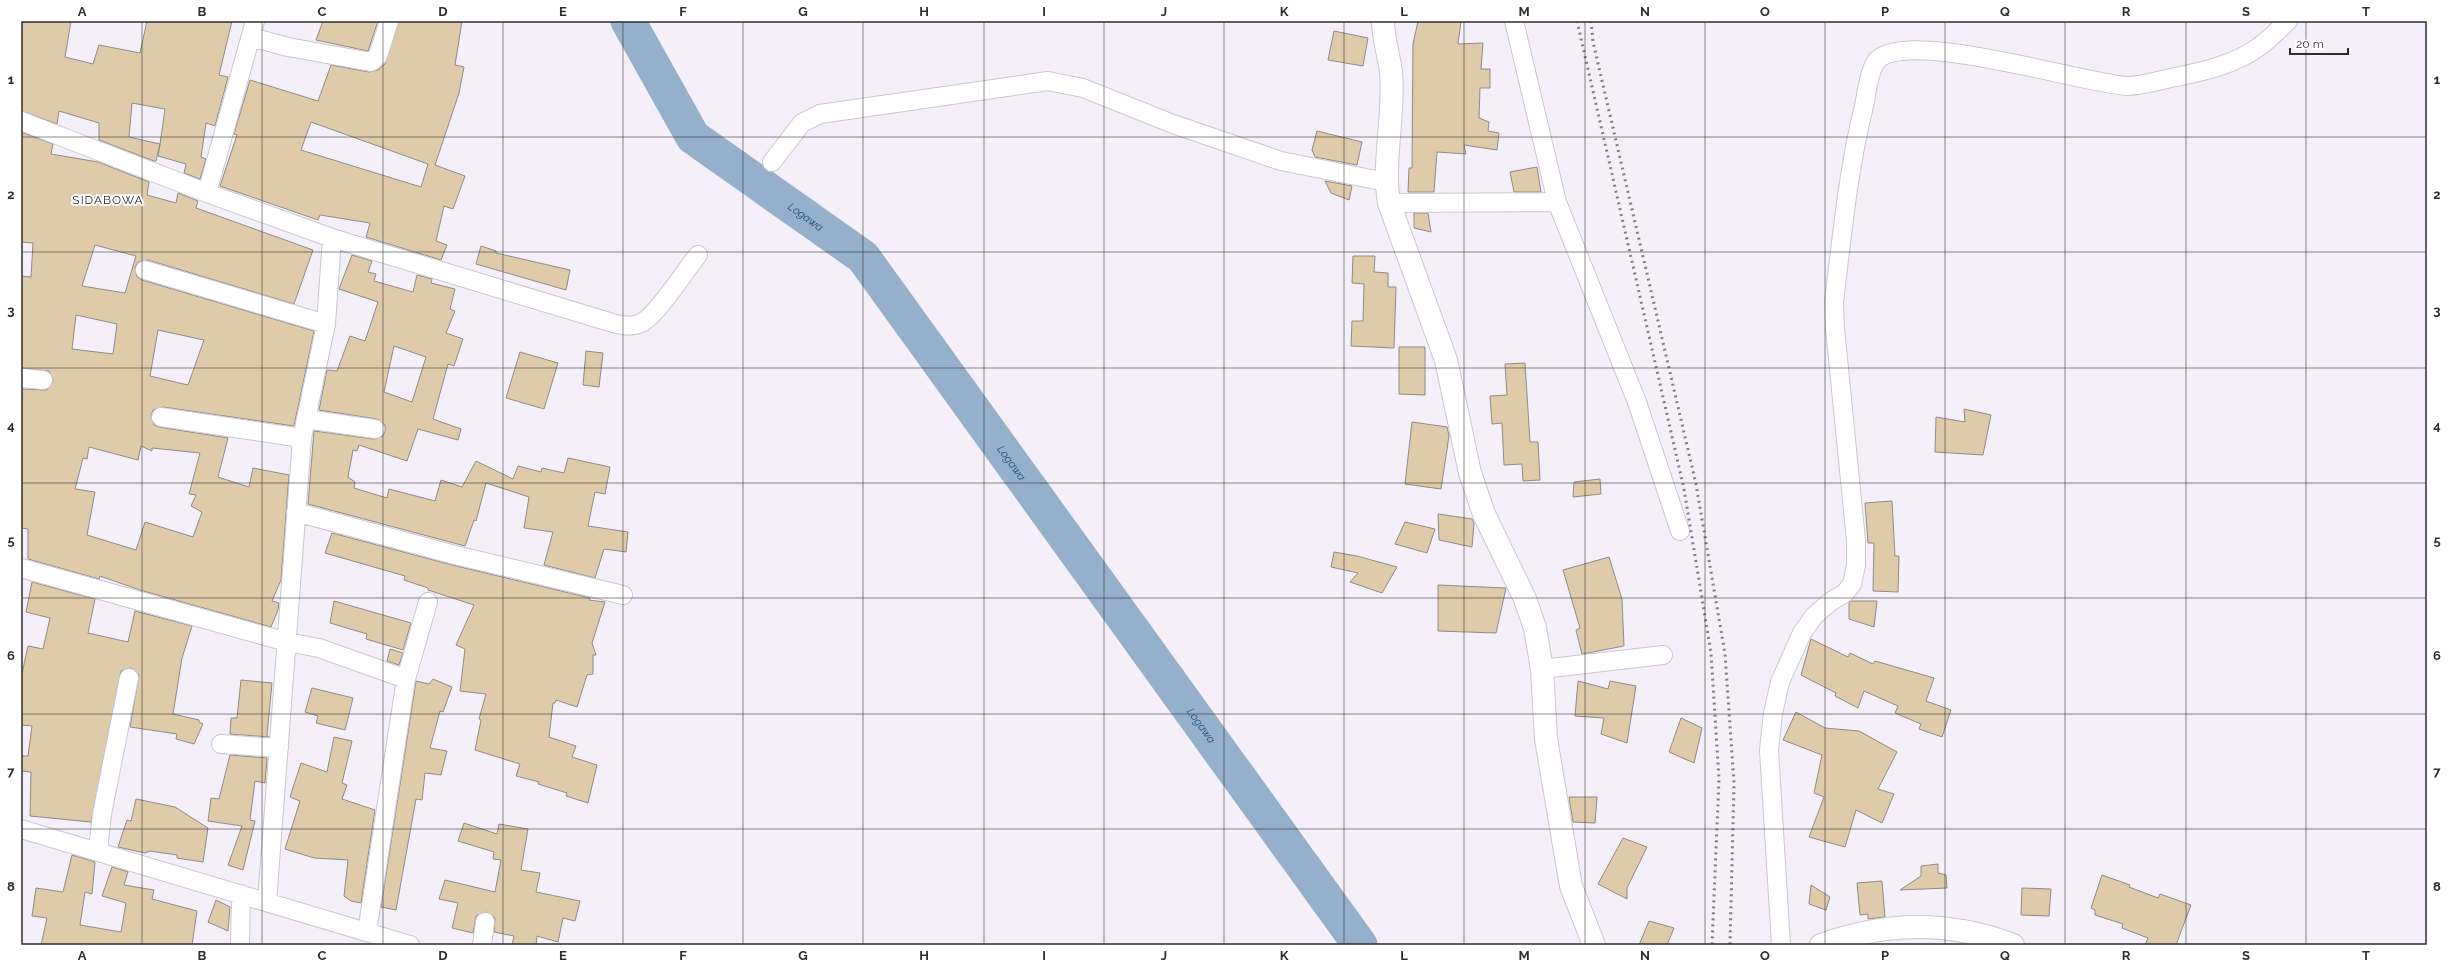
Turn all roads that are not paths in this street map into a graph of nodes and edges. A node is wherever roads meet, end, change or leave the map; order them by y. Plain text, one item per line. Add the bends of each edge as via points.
1 (389, 21) edge
2 (1383, 21) edge
3 (1514, 21) edge
4 (2288, 21) edge
5 (253, 29) edge
6 (21, 121) edge
7 (772, 162) dead end
8 (1386, 182) junction
9 (207, 193) junction
10 (1557, 202) junction
11 (1389, 203) junction
12 (332, 238) junction
13 (698, 255) dead end
14 (145, 270) dead end
15 (326, 324) junction
16 (21, 378) edge
17 (43, 380) dead end
18 (161, 417) dead end
19 (306, 420) junction
20 (375, 429) dead end
21 (302, 438) junction
22 (296, 512) junction
23 (1680, 531) dead end
24 (21, 568) edge
25 (623, 595) dead end
26 (428, 602) dead end
27 (286, 642) junction
28 (1663, 655) dead end
29 (1542, 668) junction
30 (130, 678) dead end
31 (406, 679) junction
32 (221, 744) dead end
33 (278, 748) junction
34 (21, 828) edge
35 (98, 850) junction
36 (242, 894) junction
37 (267, 902) junction
38 (485, 922) dead end
39 (367, 932) junction
40 (385, 941) edge
41 (240, 945) edge
42 (410, 945) edge
43 (482, 945) edge
44 (1594, 945) edge
45 (1781, 945) edge
46 (1821, 945) edge
47 (2013, 945) edge

1 - 5 street via 378,56 371,62 288,46
2 - 8 street via 1391,72
3 - 10 street
4 - 45 street via 2260,46 2234,61 2193,74 2128,86 2059,75 1966,54 1894,51 1885,54 1876,63 1858,128 1834,302 1834,328 1856,541 1856,565 1854,579 1849,588 1814,616 1802,633 1780,682 1773,713 1769,750
5 - 9 street
6 - 9 street
7 - 8 street via 802,122 820,114 1048,81 1083,88 1173,124 1281,161
8 - 11 street
9 - 12 street
10 - 11 street
10 - 23 street via 1636,402
11 - 29 street via 1446,360 1470,473 1484,514 1530,613
12 - 13 street via 588,316 630,326 643,322 652,313
12 - 15 street
14 - 15 street
15 - 19 street
16 - 17 street
18 - 21 street
19 - 20 street
19 - 21 street
21 - 22 street
22 - 25 street via 455,555
22 - 27 street
24 - 27 street
26 - 31 street
27 - 31 street via 319,648
27 - 33 street
28 - 29 street
29 - 44 street via 1546,739 1571,886
30 - 35 street via 102,814
31 - 39 street
32 - 33 street
33 - 37 street
34 - 35 street
35 - 36 street
36 - 37 street
36 - 41 street
37 - 39 street
38 - 43 street
39 - 40 street
40 - 42 street
46 - 47 street via 1862,933 1911,926 1965,931

